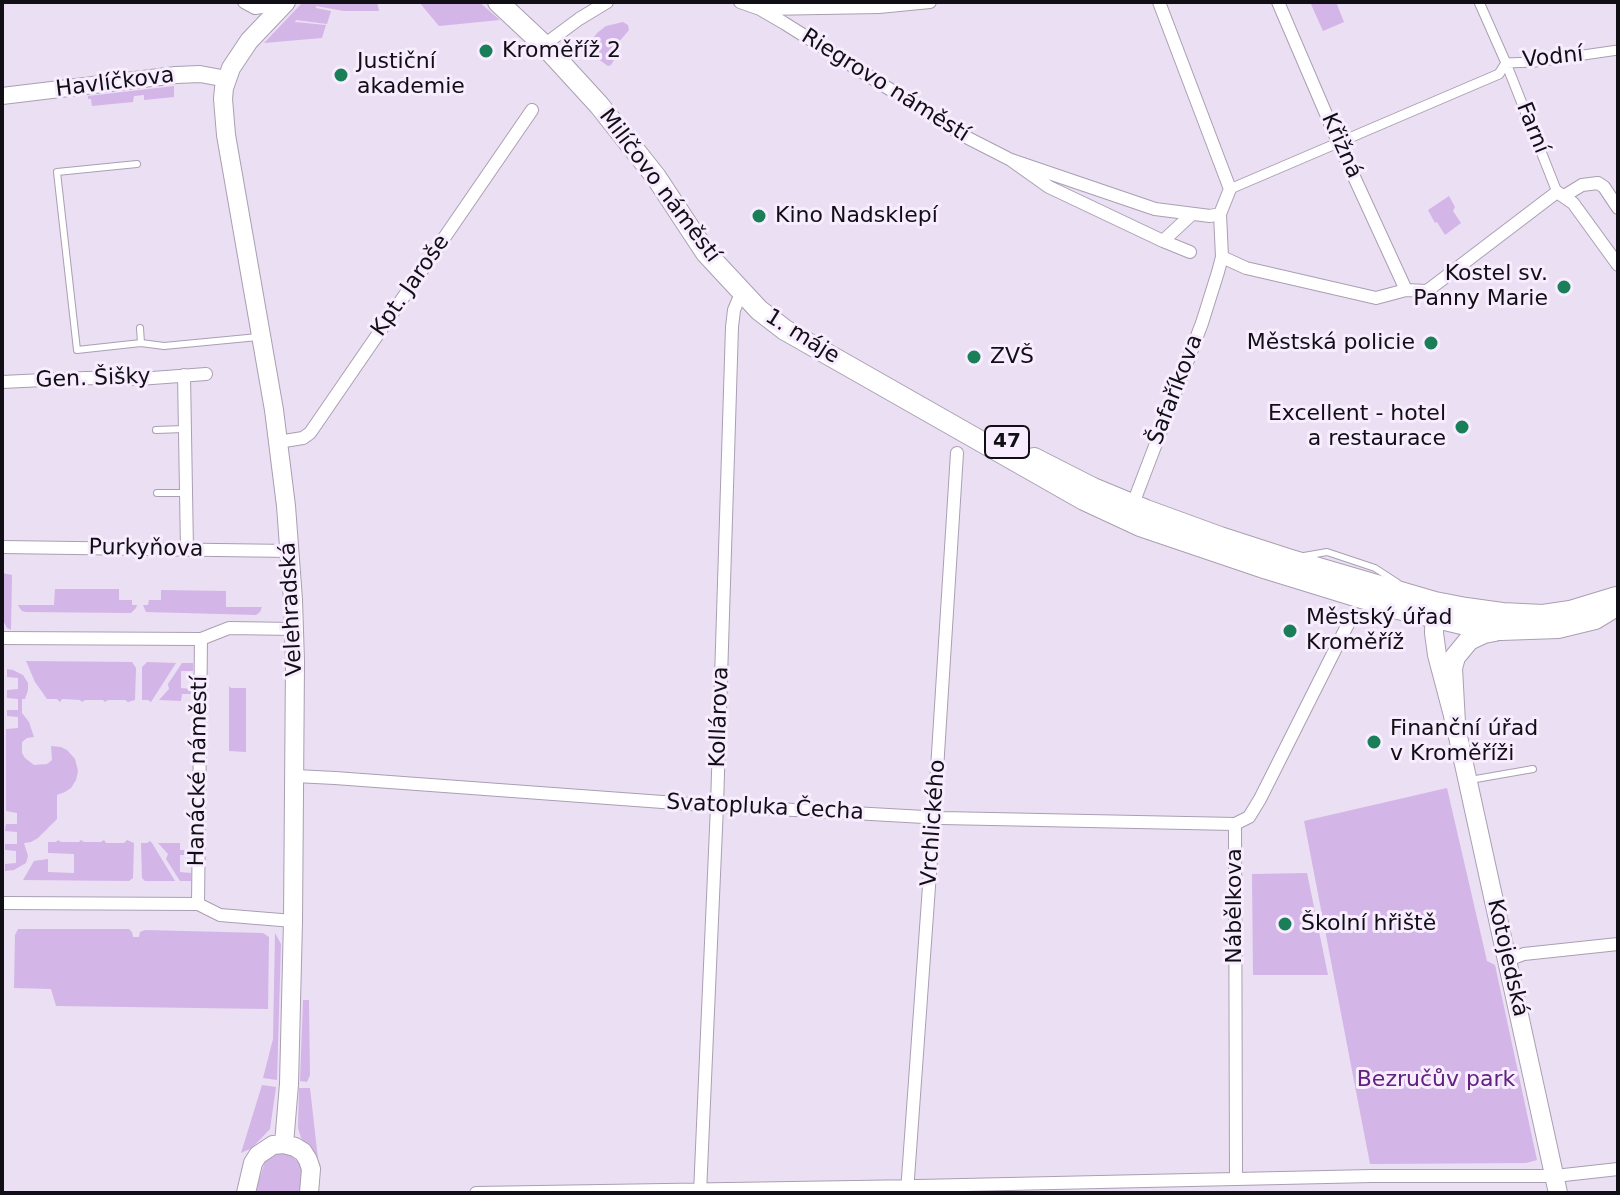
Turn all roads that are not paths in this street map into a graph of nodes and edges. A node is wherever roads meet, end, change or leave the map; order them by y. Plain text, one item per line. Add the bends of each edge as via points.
1 (244, 2) edge
2 (275, 2) edge
3 (286, 2) edge
4 (498, 2) edge
5 (607, 2) edge
6 (740, 2) edge
7 (930, 2) edge
8 (1159, 2) edge
9 (1278, 2) edge
10 (1479, 2) edge
11 (761, 6) edge
12 (544, 45) junction
13 (1618, 50) edge
14 (1506, 63) junction
15 (227, 79) junction
16 (2, 96) edge
17 (532, 110) dead end
18 (1338, 142) junction
19 (1011, 160) junction
20 (137, 164) dead end
21 (1230, 189) junction
22 (1560, 194) junction
23 (1618, 208) edge
24 (1192, 214) junction
25 (1220, 214) junction
26 (1163, 241) junction
27 (1190, 252) dead end
28 (1222, 257) junction
29 (1618, 264) edge
30 (1406, 290) junction
31 (742, 291) junction
32 (140, 328) dead end
33 (261, 336) junction
34 (141, 343) junction
35 (206, 374) dead end
36 (184, 375) junction
37 (2, 382) edge
38 (185, 429) junction
39 (156, 430) dead end
40 (278, 442) junction
41 (957, 453) dead end
42 (157, 493) dead end
43 (186, 493) junction
44 (1129, 513) junction
45 (2, 547) edge
46 (187, 550) junction
47 (290, 551) junction
48 (1618, 597) edge
49 (1429, 605) junction
50 (1618, 605) edge
51 (1351, 618) dead end
52 (294, 629) junction
53 (1501, 630) junction
54 (2, 638) edge
55 (201, 639) junction
56 (1455, 723) junction
57 (1533, 769) dead end
58 (295, 776) junction
59 (1466, 780) junction
60 (717, 806) junction
61 (934, 817) junction
62 (1235, 824) junction
63 (2, 903) edge
64 (198, 904) junction
65 (293, 921) junction
66 (1618, 944) edge
67 (1508, 960) junction
68 (284, 1144) junction
69 (1618, 1169) edge
70 (1236, 1179) junction
71 (1557, 1184) edge
72 (907, 1190) edge
73 (700, 1192) edge
74 (246, 1193) edge
75 (309, 1193) edge
76 (476, 1193) edge
77 (502, 1193) edge

1 - 2 street via 255,8
3 - 15 main road via 249,41
4 - 12 main road, 47
5 - 12 street
6 - 11 street
7 - 11 street
8 - 21 street
9 - 18 street, Křižná
10 - 14 street, Vodní
11 - 19 street, Riegrovo náměstí via 944,124
12 - 31 main road, Milíčovo náměstí / 47 via 627,139 706,253
13 - 14 street, Vodní
14 - 18 street via 1499,74
14 - 22 street, Farní
15 - 16 street, Havlíčkova via 176,75
15 - 33 main road, Velehradská via 223,117
17 - 40 street, Kpt. Jaroše via 310,433
18 - 21 street
18 - 30 street, Křižná
19 - 24 street, Riegrovo náměstí via 1155,209
19 - 26 street, Riegrovo náměstí via 1049,187
20 - 34 lane via 57,172 77,350
21 - 25 street
22 - 23 street via 1598,183
22 - 29 street via 1573,203
22 - 30 street via 1427,291
24 - 25 street, Riegrovo náměstí
24 - 26 street
25 - 28 street
26 - 27 street, Riegrovo náměstí
28 - 30 street via 1246,268 1376,298
28 - 44 street, Šafaříkova
31 - 44 main road, 1. máje / 47 via 785,330 1065,490
31 - 60 street, Kollárova via 732,327
32 - 34 lane
33 - 34 lane via 164,346
33 - 40 main road, Velehradská
35 - 36 street, Gen. Šišky
36 - 37 street, Gen. Šišky
36 - 38 street
38 - 39 lane
38 - 43 street
40 - 47 main road, Velehradská
41 - 61 street, Vrchlického
42 - 43 lane
43 - 46 street
44 - 49 main road, 1. máje / 47
44 - 49 main road, 1. máje / 47 via 1267,569 1394,608
45 - 46 street, Purkyňova
46 - 47 street, Purkyňova
47 - 52 main road, Velehradská
48 - 49 main road, 47 via 1543,615
49 - 53 main road, 47
49 - 56 main road, Kotojedská
50 - 53 main road, 47 via 1595,619 1558,628
51 - 62 street, Nábělkova via 1260,799 1249,817
52 - 55 street via 229,628
52 - 58 main road, Velehradská
53 - 56 main road via 1477,636 1455,657
54 - 55 street
55 - 64 street, Hanácké náměstí
56 - 59 main road, Kotojedská
57 - 59 lane
58 - 60 street, Svatopluka Čecha
58 - 65 main road, Velehradská
59 - 67 main road, Kotojedská
60 - 61 street, Svatopluka Čecha
60 - 73 street, Kollárova
61 - 62 street, Svatopluka Čecha
61 - 72 street, Vrchlického
62 - 70 street, Nábělkova
63 - 64 street
64 - 65 street via 220,915
65 - 68 main road, Velehradská
66 - 67 street
67 - 71 main road, Kotojedská
68 - 74 main road via 258,1155
68 - 75 main road via 308,1160
69 - 71 street
70 - 71 street via 1372,1176
70 - 72 street
72 - 73 street
73 - 77 street
76 - 77 street

